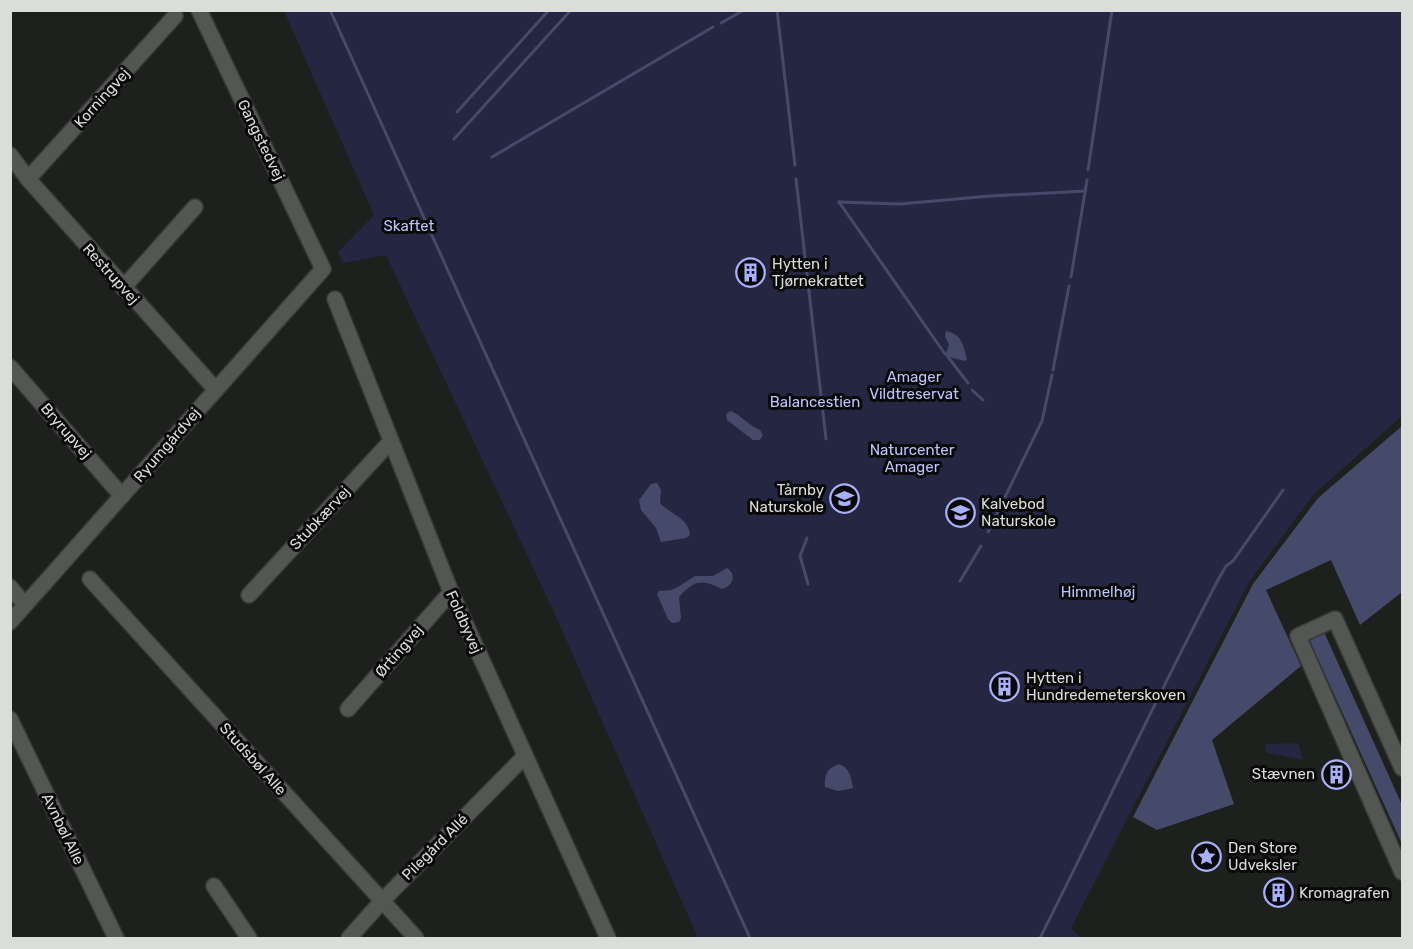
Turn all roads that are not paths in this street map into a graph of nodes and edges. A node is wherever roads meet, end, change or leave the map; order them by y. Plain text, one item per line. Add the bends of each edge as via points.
1 (199, 10) edge
2 (175, 16) dead end
3 (10, 155) edge
4 (28, 179) junction
5 (195, 207) dead end
6 (323, 269) joint
7 (123, 288) junction
8 (335, 299) dead end
9 (10, 366) edge
10 (216, 390) junction
11 (391, 441) junction
12 (122, 496) junction
13 (90, 579) dead end
14 (10, 587) edge
15 (451, 592) junction
16 (249, 595) dead end
17 (26, 605) junction
18 (10, 622) edge
19 (348, 709) dead end
20 (10, 719) edge
21 (524, 757) junction
22 (1402, 768) edge
23 (1402, 872) edge
24 (214, 886) dead end
25 (382, 901) junction
26 (116, 939) edge
27 (249, 939) edge
28 (349, 939) edge
29 (416, 939) edge
30 (608, 939) edge

1 - 6 street, Gangstedvej
2 - 4 street, Korningvej
3 - 4 street, Restrupvej
4 - 7 street, Restrupvej
5 - 7 street
6 - 10 street, Ryumgårdvej
7 - 10 street, Restrupvej
8 - 11 street, Foldbyvej
9 - 12 street, Bryrupvej
10 - 12 street, Ryumgårdvej
11 - 15 street, Foldbyvej
11 - 16 street, Stubkærvej
12 - 17 street, Ryumgårdvej
13 - 25 street, Studsbøl Alle
14 - 17 street
15 - 19 street, Ørtingvej
15 - 21 street, Foldbyvej
17 - 18 street, Ryumgårdvej
20 - 26 street, Avnbøl Alle
21 - 25 street, Pilegård Allé
21 - 30 street, Foldbyvej
22 - 23 street via 1335,619 1298,636
24 - 27 street
25 - 28 street, Pilegård Allé
25 - 29 street, Studsbøl Alle

